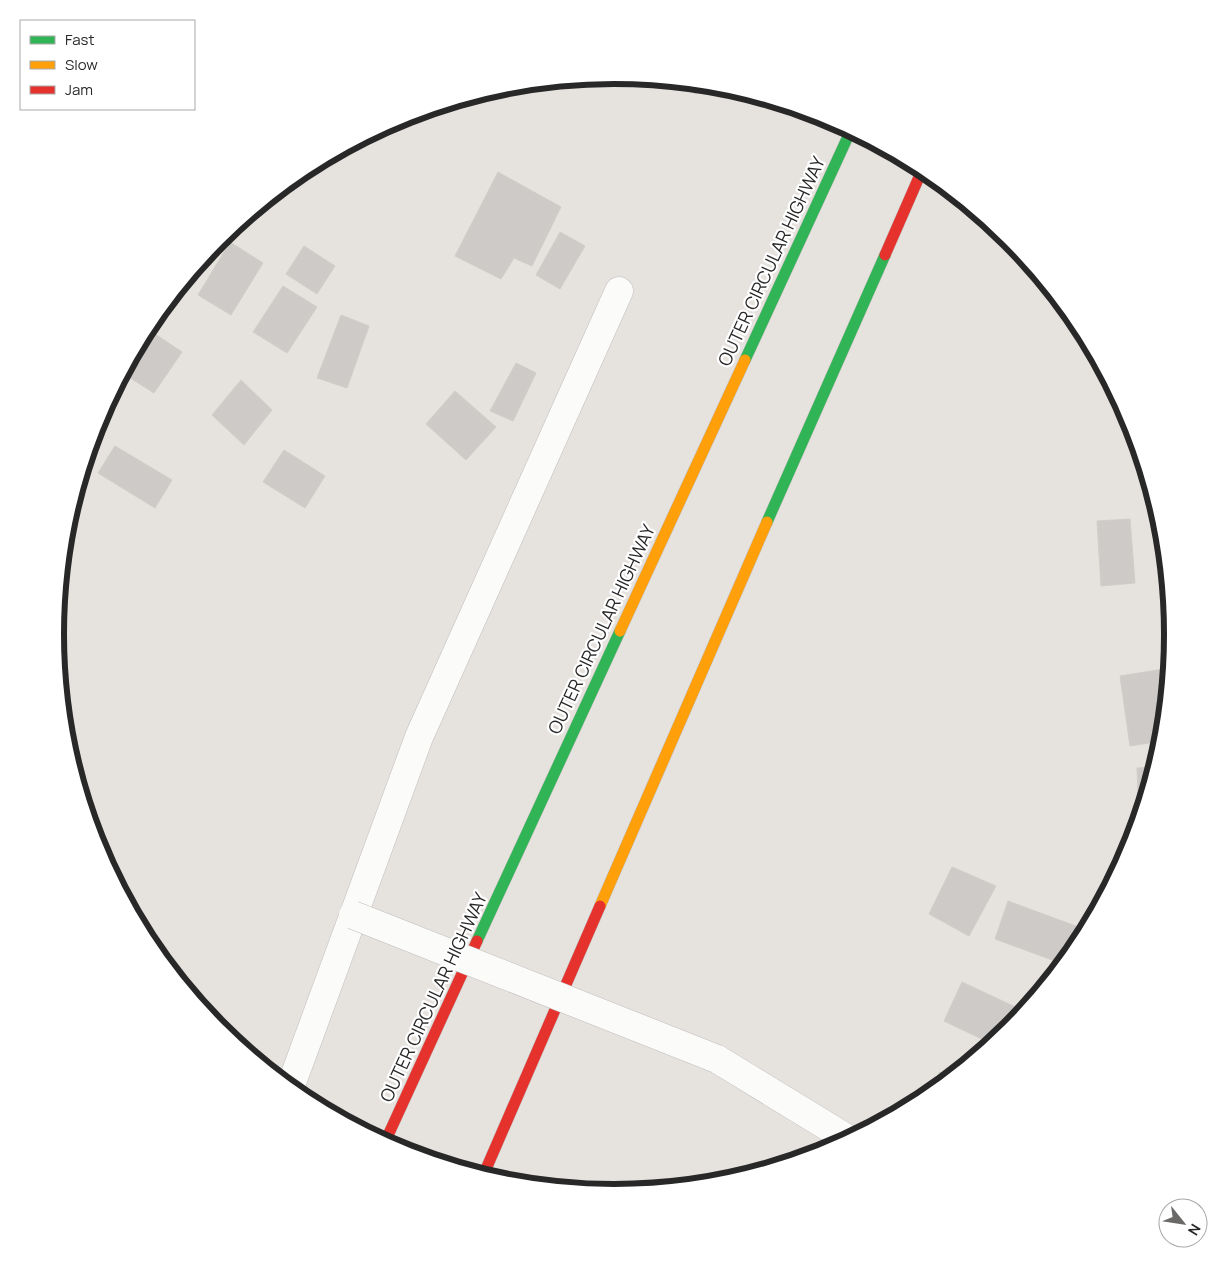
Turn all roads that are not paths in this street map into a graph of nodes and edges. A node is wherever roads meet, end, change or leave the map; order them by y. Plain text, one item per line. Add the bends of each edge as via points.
1 (848, 136) edge
2 (920, 176) edge
3 (619, 291) dead end
4 (353, 915) junction
5 (293, 1081) edge
6 (388, 1135) edge
7 (841, 1135) edge
8 (486, 1169) edge

1 - 6 highway, OUTER CIRCULAR HIGHWAY
2 - 8 highway
3 - 4 street via 419,737
4 - 5 street
4 - 7 street, bridge via 717,1059

